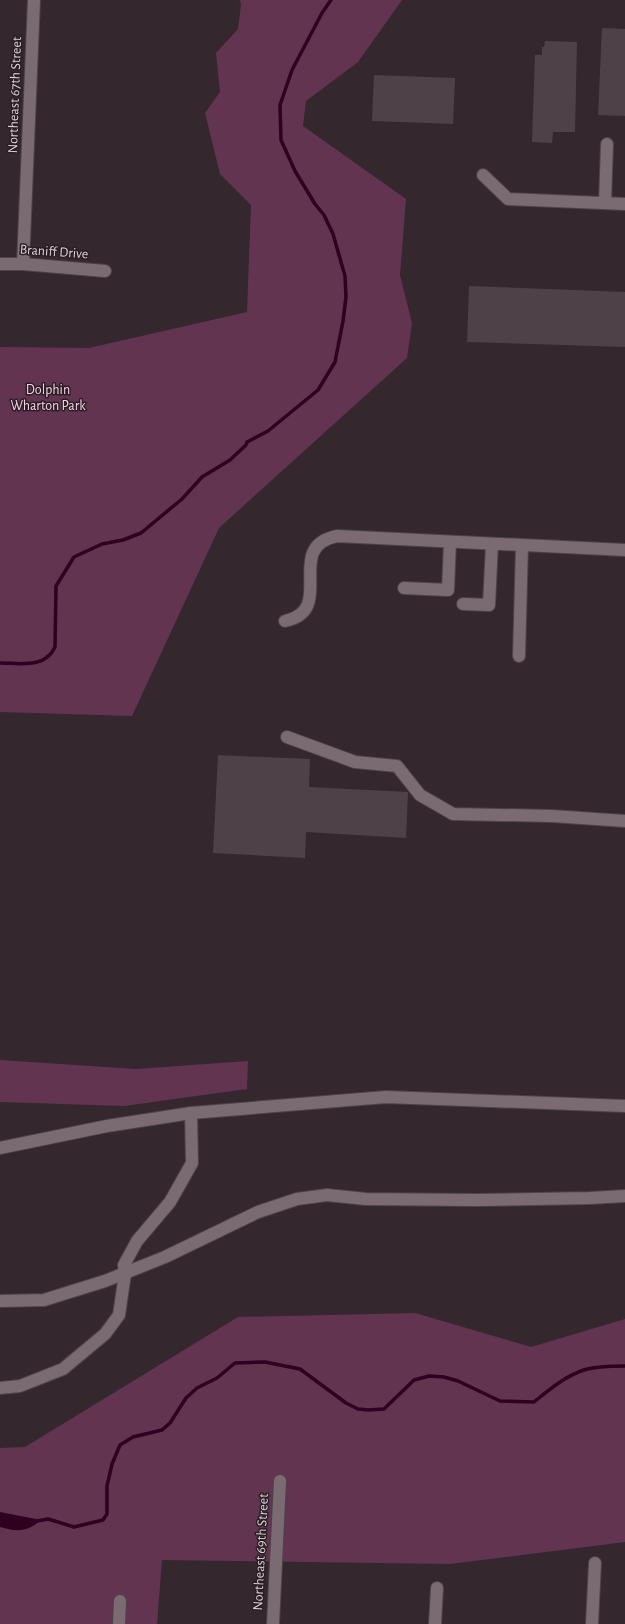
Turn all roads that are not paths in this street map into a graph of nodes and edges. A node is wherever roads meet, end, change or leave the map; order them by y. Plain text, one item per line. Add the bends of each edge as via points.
1 (34, 0) edge
2 (607, 144) dead end
3 (483, 175) dead end
4 (605, 203) junction
5 (625, 204) edge
6 (0, 264) edge
7 (23, 264) junction
8 (105, 271) dead end
9 (450, 542) junction
10 (492, 544) junction
11 (522, 545) junction
12 (625, 550) edge
13 (404, 588) dead end
14 (463, 604) dead end
15 (284, 621) dead end
16 (519, 656) dead end
17 (287, 737) dead end
18 (625, 821) edge
19 (625, 1106) edge
20 (191, 1113) junction
21 (0, 1148) edge
22 (625, 1196) edge
23 (125, 1274) junction
24 (0, 1301) edge
25 (0, 1388) edge
26 (280, 1481) dead end
27 (595, 1563) dead end
28 (438, 1588) dead end
29 (120, 1601) dead end
30 (119, 1624) edge
31 (273, 1624) edge
32 (435, 1624) edge
33 (592, 1624) edge

1 - 7 street, Northeast 67th Street
2 - 4 street
3 - 4 street via 508,199
4 - 5 street
6 - 7 street, Braniff Drive
7 - 8 street, Braniff Drive
9 - 10 street
9 - 13 street via 448,590
9 - 15 street via 337,536 326,538 316,546 311,559 309,604 295,619
10 - 11 street
10 - 14 street via 489,605
11 - 12 street
11 - 16 street
17 - 18 street via 355,762 397,766 420,795 453,814 552,816
19 - 20 street via 386,1097
20 - 21 street via 107,1126
20 - 23 street via 192,1163 170,1202 137,1241 124,1265
22 - 23 street via 366,1200 327,1195 297,1199 258,1212
23 - 24 street via 44,1300
23 - 25 street via 119,1315 106,1334 63,1369 20,1386
26 - 31 street, Northeast 69th Street
27 - 33 street
28 - 32 street
29 - 30 street

